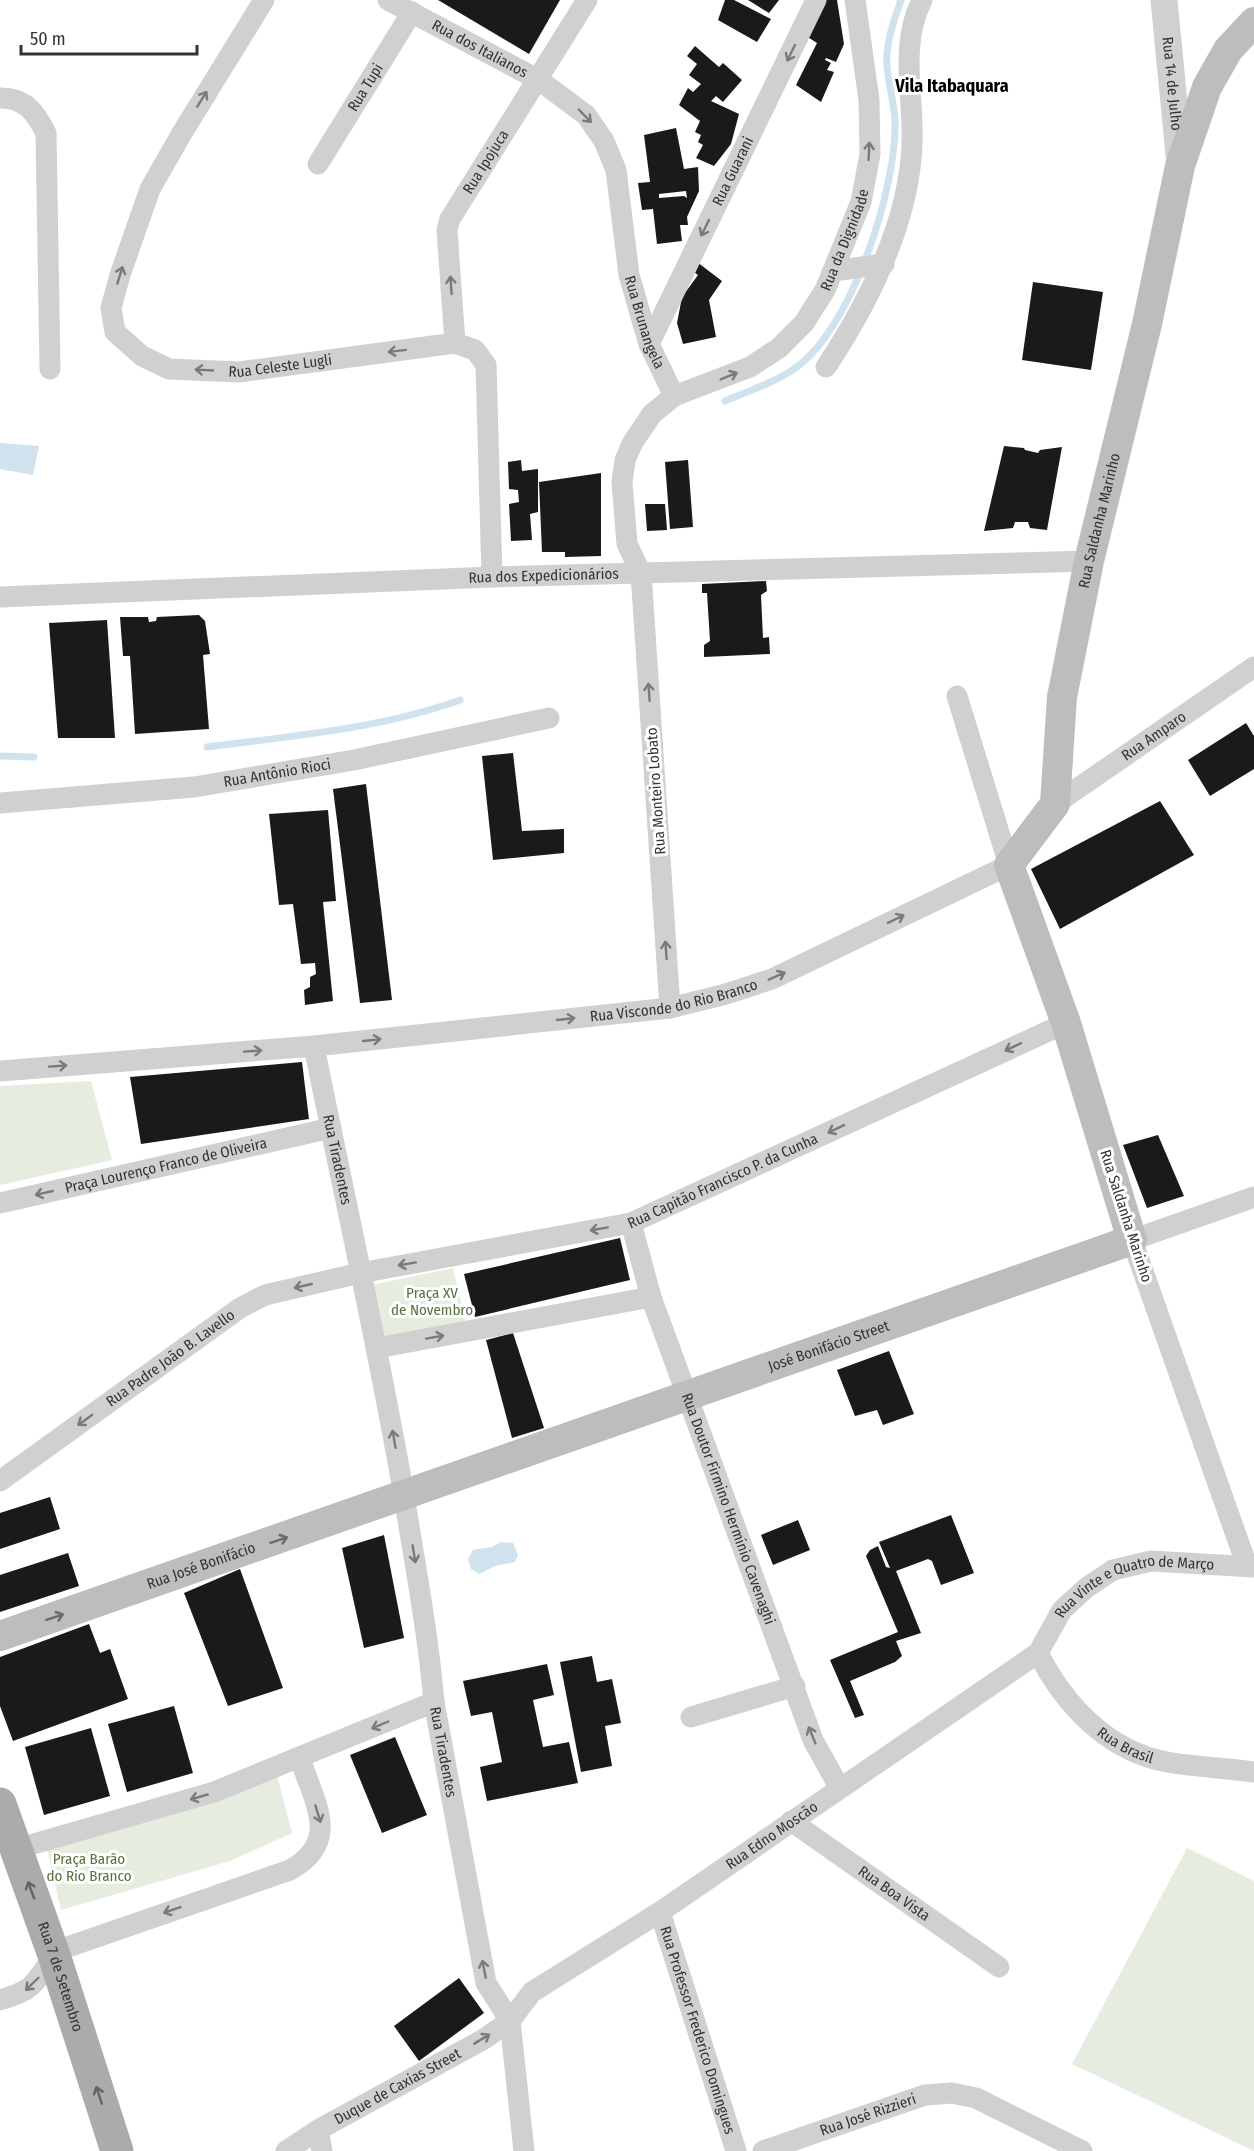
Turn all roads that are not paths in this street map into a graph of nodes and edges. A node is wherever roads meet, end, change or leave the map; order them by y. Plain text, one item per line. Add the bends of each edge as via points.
1 (264, 0) edge
2 (388, 0) edge
3 (587, 0) edge
4 (816, 0) edge
5 (855, 0) edge
6 (922, 0) edge
7 (1164, 0) edge
8 (412, 12) junction
9 (1254, 22) edge
10 (539, 80) junction
11 (0, 98) edge
12 (318, 164) dead end
13 (1180, 166) junction
14 (881, 264) junction
15 (838, 271) junction
16 (456, 344) junction
17 (649, 344) junction
18 (826, 367) dead end
19 (50, 369) dead end
20 (674, 396) junction
21 (1089, 561) junction
22 (641, 573) junction
23 (492, 577) junction
24 (0, 597) edge
25 (1254, 667) edge
26 (957, 696) dead end
27 (549, 718) dead end
28 (0, 803) edge
29 (1055, 804) junction
30 (1009, 865) junction
31 (670, 1008) junction
32 (1066, 1023) junction
33 (314, 1046) junction
34 (0, 1071) edge
35 (331, 1128) junction
36 (1254, 1197) edge
37 (0, 1203) edge
38 (631, 1223) junction
39 (1132, 1240) junction
40 (360, 1273) junction
41 (651, 1297) junction
42 (377, 1348) junction
43 (688, 1394) junction
44 (0, 1481) edge
45 (404, 1496) junction
46 (1251, 1566) edge
47 (0, 1636) edge
48 (1038, 1653) junction
49 (795, 1686) junction
50 (434, 1702) junction
51 (691, 1717) dead end
52 (300, 1758) junction
53 (1254, 1772) edge
54 (839, 1787) junction
55 (0, 1804) edge
56 (790, 1821) junction
57 (16, 1849) junction
58 (660, 1912) junction
59 (54, 1955) junction
60 (999, 1967) dead end
61 (0, 2000) edge
62 (510, 2021) junction
63 (318, 2130) junction
64 (117, 2151) edge
65 (285, 2151) edge
66 (322, 2151) edge
67 (524, 2151) edge
68 (736, 2151) edge
69 (763, 2151) edge
70 (1082, 2151) edge

16 -> 1 street, Rua Celeste Lugli via 239,372 170,369 142,356 115,332 111,308 150,189
2 - 8 street, Rua dos Italianos
3 - 10 street, Rua Ipojuca
4 -> 17 street, Rua Guarani
15 -> 5 street, Rua da Dignidade via 861,202 870,154 869,100
6 - 14 street via 913,18 908,48 912,145 902,202
7 - 13 street, Rua 14 de Julho
8 - 10 street, Rua dos Italianos
8 - 12 street, Rua Tupi
9 - 13 main road, Rua Saldanha Marinho via 1228,50 1207,87
16 -> 10 street, Rua Ipojuca via 447,230 450,219
10 -> 17 street, Rua Brunangela via 586,115 604,141 616,170 629,275
11 - 19 street via 22,101 33,110 46,133
13 - 21 main road, Rua Saldanha Marinho via 1147,324
14 - 15 street
14 - 18 street via 850,331
20 -> 15 street, Rua da Dignidade via 750,367 779,348 804,323
16 - 23 street via 475,350 486,365
17 - 20 street, Rua Brunangela
20 - 22 street via 652,414 625,460 622,482 627,544
21 - 22 street, Rua dos Expedicionários
21 - 29 main road, Rua Saldanha Marinho via 1062,697
22 - 23 street, Rua dos Expedicionários
31 -> 22 street, Rua Monteiro Lobato
23 - 24 street, Rua dos Expedicionários
25 - 29 street, Rua Amparo
26 - 30 street, Rua Saldanha Marinho
27 - 28 street, Rua Antônio Rioci via 354,760 194,787
29 - 30 main road
31 -> 30 street, Rua Visconde do Rio Branco via 772,979
30 - 32 main road, Rua Saldanha Marinho
33 -> 31 street, Rua Visconde do Rio Branco
32 -> 38 street, Rua Capitão Francisco P. da Cunha
32 - 39 main road, Rua Saldanha Marinho
34 -> 33 street
33 - 35 street, Rua Tiradentes
35 -> 37 street, Praça Lourenço Franco de Oliveira
35 - 40 street, Rua Tiradentes
36 - 39 street, José Bonifácio Street
38 -> 40 street, Rua Capitão Francisco P. da Cunha
38 - 41 street, Rua Doutor Firmino Hermínio Cavenaghi
39 - 43 main road, José Bonifácio Street
39 - 46 street, Rua Saldanha Marinho
40 - 42 street, Rua Tiradentes
40 -> 44 street, Rua Padre João B. Lavello via 265,1295 240,1308
42 -> 41 street
41 - 43 street, Rua Doutor Firmino Hermínio Cavenaghi
45 -> 42 street, Rua Tiradentes
43 - 45 main road, José Bonifácio Street
43 - 49 street, Rua Doutor Firmino Hermínio Cavenaghi
47 -> 45 main road, Rua José Bonifácio
45 -> 50 street, Rua Tiradentes
46 - 48 street, Rua Vinte e Quatro de Março via 1151,1561 1113,1570 1062,1610
48 - 53 street, Rua Brasil via 1054,1685 1089,1724 1129,1749 1165,1762
48 - 54 street, Rua Edno Moscão
49 - 51 street
54 -> 49 street, Rua Doutor Firmino Hermínio Cavenaghi via 813,1740
50 -> 52 street
62 -> 50 street, Rua Tiradentes via 486,1983
52 -> 57 street via 214,1792
52 -> 59 street via 321,1823 320,1840 305,1862 72,1945
54 - 56 street, Rua Edno Moscão
55 - 57 main road, Rua 7 de Setembro
56 - 58 street, Rua Edno Moscão
56 - 60 street, Rua Boa Vista
59 -> 57 main road, Rua 7 de Setembro
58 - 62 street, Rua Edno Moscão via 532,1992
58 - 68 street, Rua Professor Frederico Domingues
59 -> 61 street via 32,1986
64 -> 59 main road, Rua 7 de Setembro
63 -> 62 street, Duque de Caxias Street
62 - 67 street, Rua Tiradentes
63 - 65 street, Duque de Caxias Street
63 - 66 street
69 - 70 street, Rua José Rizzieri via 925,2095 952,2093 976,2098

